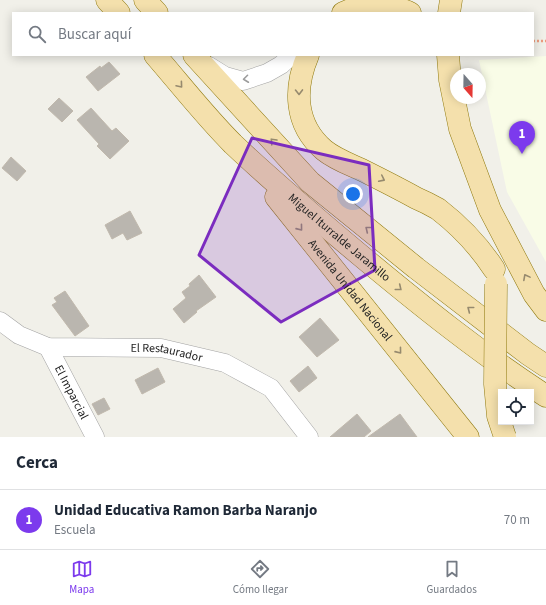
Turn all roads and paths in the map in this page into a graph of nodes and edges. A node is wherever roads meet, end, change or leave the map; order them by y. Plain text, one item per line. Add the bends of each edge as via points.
1 (108, 0) edge
2 (145, 0) edge
3 (347, 0) edge
4 (451, 0) edge
5 (118, 12) edge
6 (155, 12) edge
7 (336, 12) edge
8 (345, 12) edge
9 (408, 12) edge
10 (449, 12) edge
11 (534, 41) edge
12 (546, 41) edge
13 (156, 56) edge
14 (291, 56) edge
15 (308, 56) edge
16 (447, 56) edge
17 (196, 57) edge
18 (450, 80) joint
19 (455, 104) edge
20 (232, 143) junction
21 (495, 277) junction
22 (546, 310) edge
23 (0, 322) edge
24 (48, 347) junction
25 (546, 366) edge
26 (546, 396) edge
27 (95, 437) edge
28 (309, 437) edge
29 (468, 437) edge
30 (505, 437) edge

1 - 5 main road
2 - 6 main road
3 - 7 street
4 - 10 main road
8 - 9 main road via 374,4
11 - 12 path
13 -> 20 main road, Miguel Iturralde Jaramillo
14 -> 17 street via 267,73 243,81 225,76
15 -> 21 main road via 298,90 303,120 313,138 337,158 437,209 471,238 482,251
16 - 18 main road
25 -> 17 main road, Miguel Iturralde Jaramillo via 416,268 310,182
18 - 21 main road via 446,95 450,133 460,168 489,244
22 -> 19 main road via 534,294 490,210 460,129
20 -> 26 main road, Miguel Iturralde Jaramillo via 296,202 400,288 514,375
20 -> 29 main road, Avenida Unidad Nacional
21 - 30 main road, bridge via 495,384 498,416
23 - 24 street, El Restaurador via 19,335
24 - 27 street, El Imparcial
24 - 28 street, El Restaurador via 161,348 225,362 271,388

